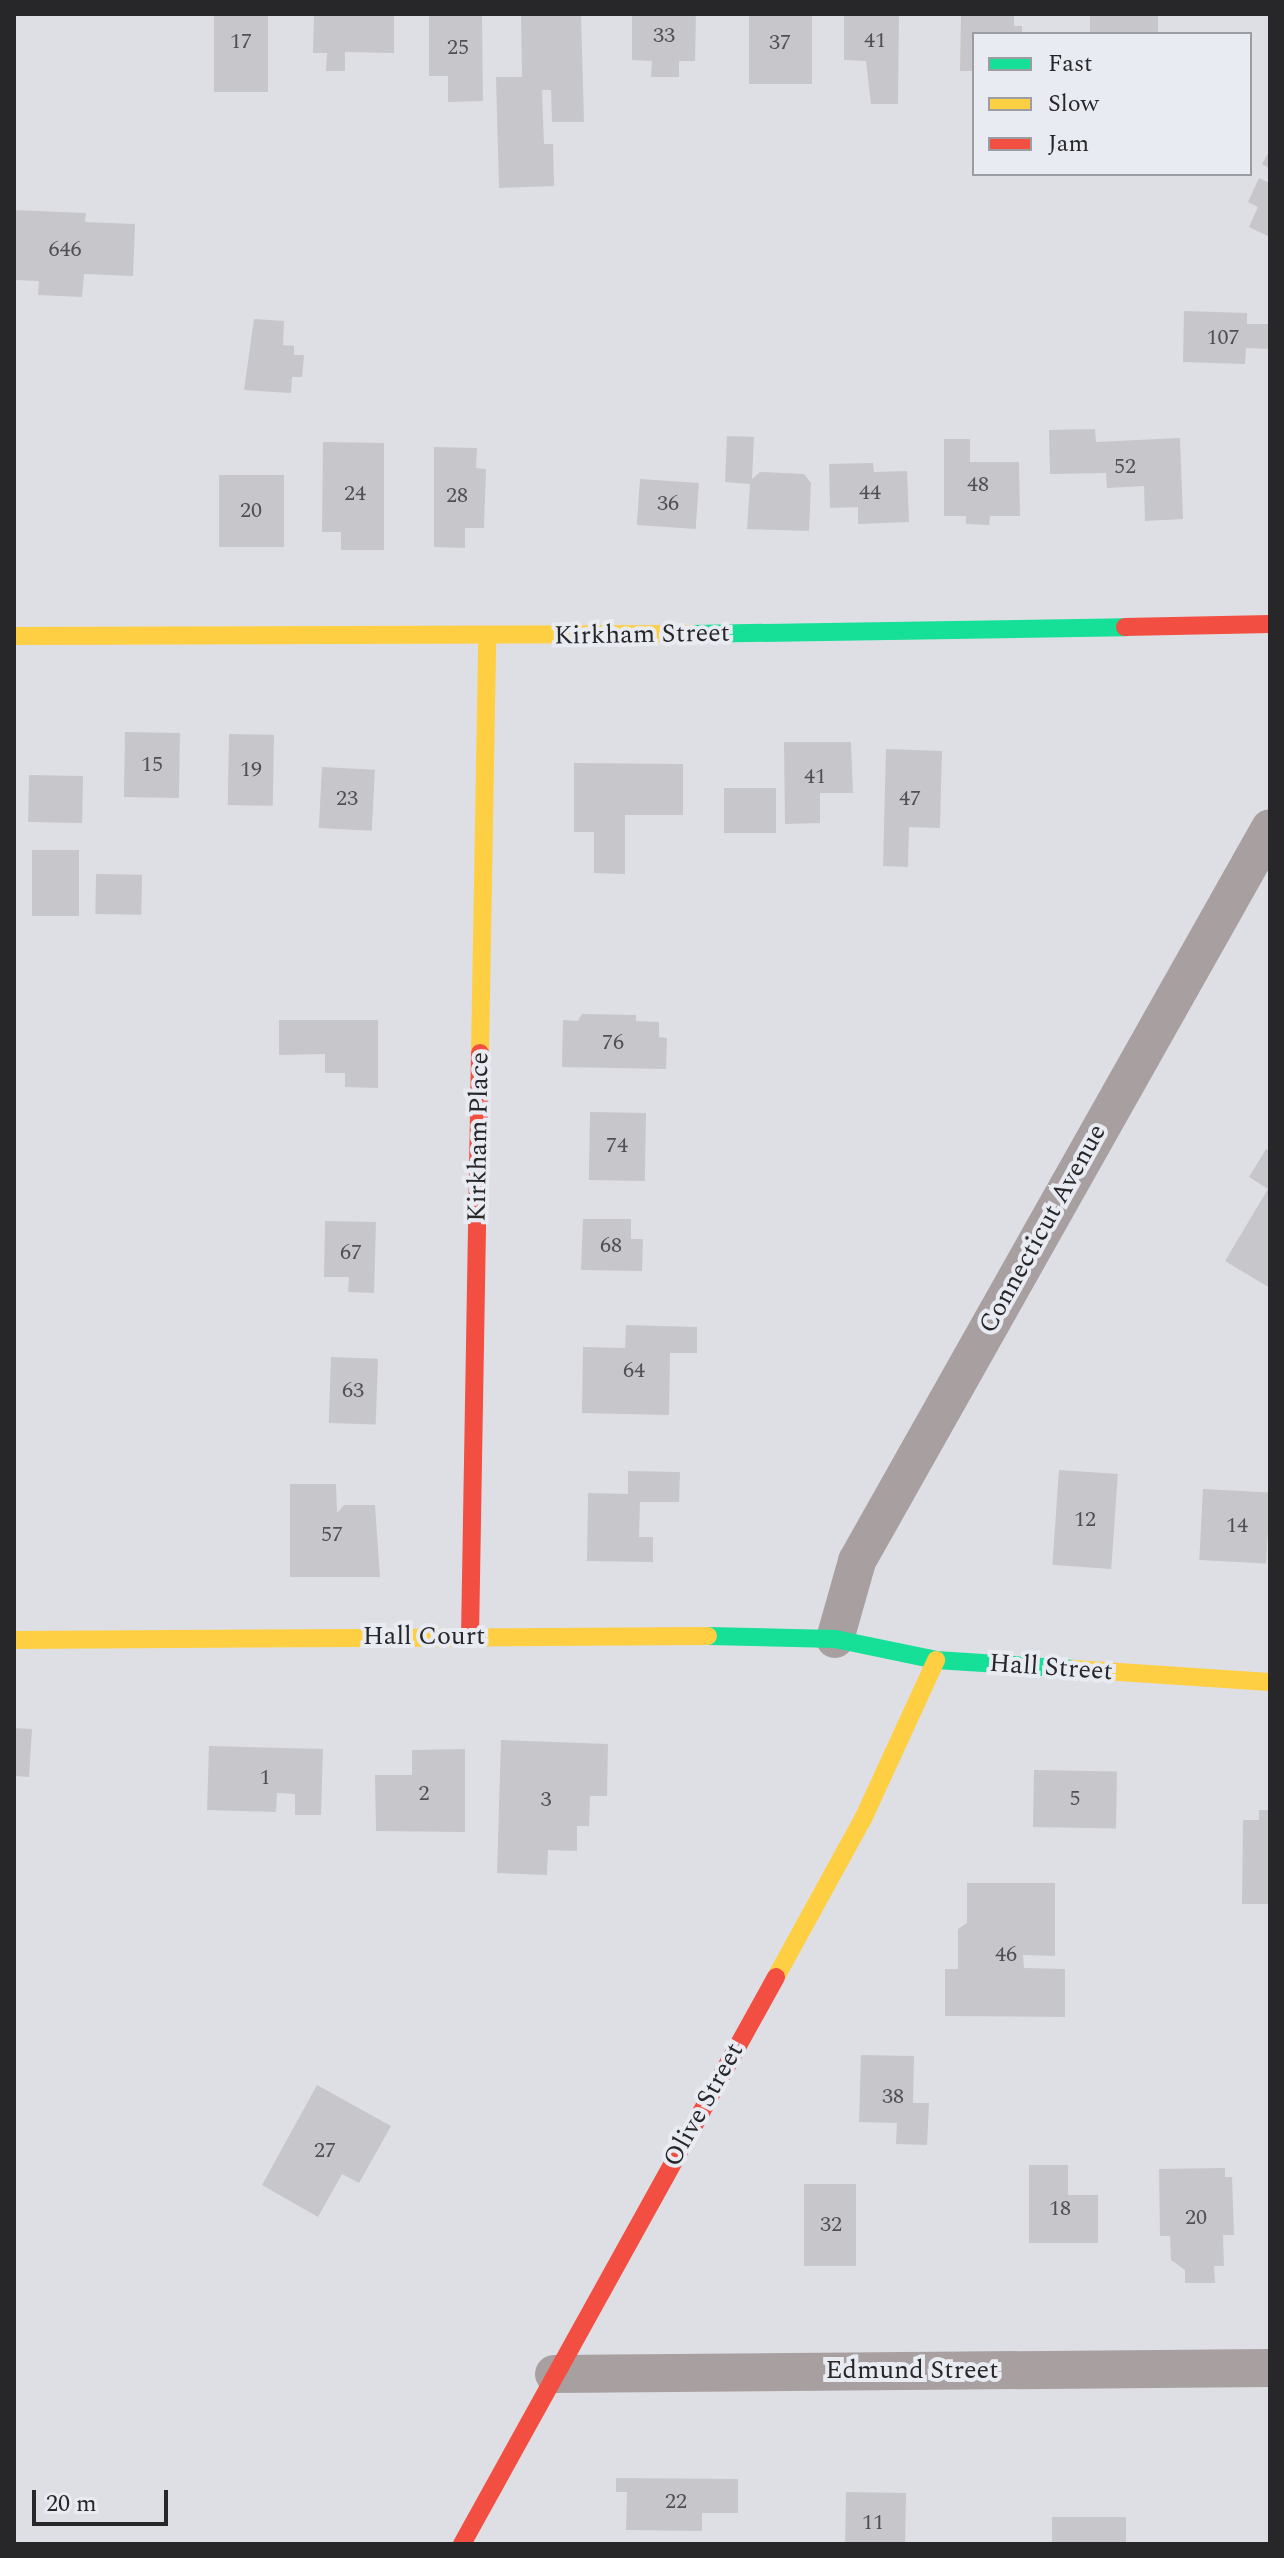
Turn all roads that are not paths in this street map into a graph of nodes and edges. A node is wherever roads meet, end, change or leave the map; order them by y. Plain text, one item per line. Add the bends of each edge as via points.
1 (1270, 624) edge
2 (14, 636) edge
3 (487, 638) junction
4 (1270, 828) edge
5 (470, 1637) junction
6 (835, 1639) junction
7 (14, 1640) edge
8 (936, 1660) junction
9 (1270, 1682) edge
10 (1270, 2368) edge
11 (554, 2374) junction
12 (462, 2544) edge

1 - 3 street, Kirkham Street
2 - 3 street, Kirkham Street
3 - 5 street, Kirkham Place
4 - 6 street, Connecticut Avenue via 857,1561
5 - 6 street, Hall Court
5 - 7 street, Hall Court
6 - 8 street, Hall Street
8 - 9 street, Hall Street
8 - 11 street, Olive Street via 863,1819
10 - 11 street, Edmund Street
11 - 12 street, Olive Street

